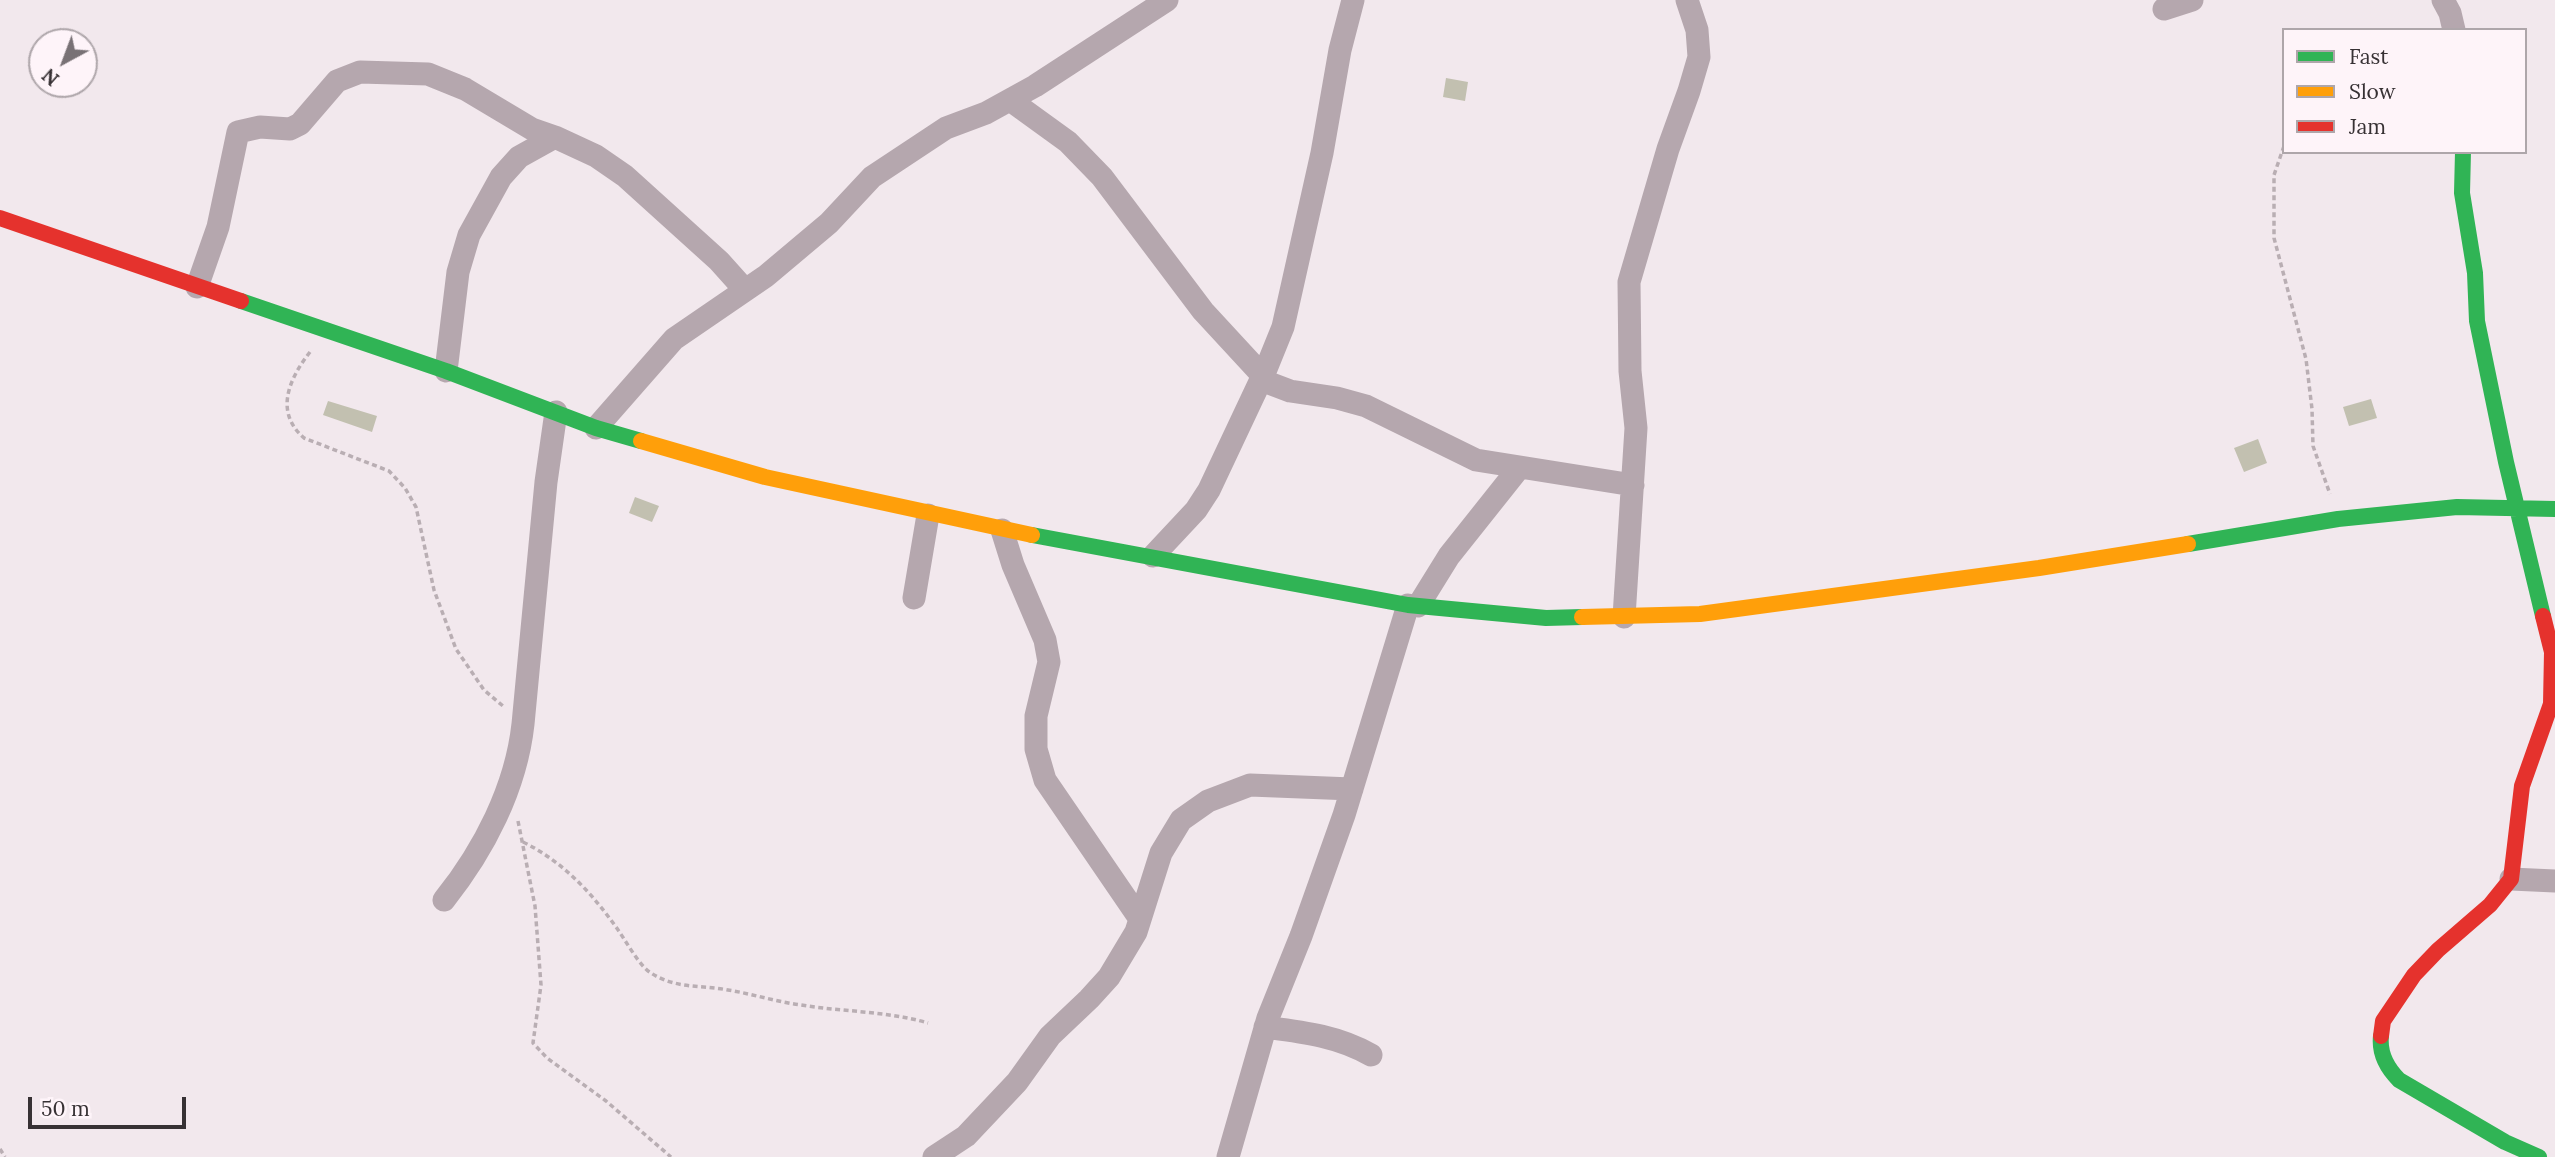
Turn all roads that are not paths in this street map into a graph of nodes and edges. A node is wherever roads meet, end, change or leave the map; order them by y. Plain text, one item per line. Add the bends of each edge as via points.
1 (1167, 0) edge
2 (1353, 0) edge
3 (1687, 0) edge
4 (2192, 0) edge
5 (2443, 0) edge
6 (2164, 9) dead end
7 (2454, 28) edge
8 (1010, 100) junction
9 (555, 137) junction
10 (2463, 154) edge
11 (0, 218) edge
12 (197, 287) junction
13 (746, 290) junction
14 (446, 371) junction
15 (1262, 378) junction
16 (556, 412) junction
17 (596, 428) junction
18 (1519, 468) junction
19 (1633, 485) junction
20 (2518, 508) junction
21 (2555, 509) edge
22 (928, 515) junction
23 (1002, 530) junction
24 (1153, 556) junction
25 (915, 598) dead end
26 (1413, 605) junction
27 (1624, 617) junction
28 (1352, 789) junction
29 (2511, 878) junction
30 (2555, 881) edge
31 (444, 900) dead end
32 (1140, 919) junction
33 (1265, 1027) junction
34 (1371, 1055) dead end
35 (934, 1157) edge
36 (1228, 1157) edge
37 (2539, 1157) edge

1 - 8 street
2 - 15 street via 1283,327
3 - 19 street via 1697,30 1699,57 1629,282 1636,428
4 - 6 street
5 - 7 street
8 - 13 street via 946,128 872,177 829,223
8 - 15 street via 1068,142 1102,177 1203,311
9 - 12 street via 428,74 360,72 337,81 300,124 290,129 260,127 238,132 218,227
9 - 13 street via 625,176
9 - 14 street via 519,158 500,177 469,234 458,272
10 - 20 street via 2462,193 2475,273 2477,321
11 - 12 street
12 - 14 street
13 - 17 street via 674,339
14 - 16 street
15 - 18 street via 1290,391 1366,406 1476,460
15 - 24 street via 1209,489
16 - 17 street
16 - 31 street via 516,762 481,850
17 - 22 street via 765,477
18 - 19 street
18 - 26 street
19 - 27 street
20 - 21 street
20 - 27 street via 2457,507 2338,519 2026,570 1700,614
20 - 29 street via 2552,652 2552,686 2546,723 2522,786
22 - 23 street
22 - 25 street
23 - 24 street
23 - 32 street via 1045,640 1049,662 1036,716 1036,749 1045,780
24 - 26 street
26 - 27 street via 1546,618
26 - 28 street
28 - 32 street via 1250,785 1208,801 1181,820 1161,853
28 - 33 street
29 - 30 street
29 - 37 street via 2490,905 2414,975 2383,1021 2380,1042 2387,1068 2399,1080
32 - 35 street via 1121,960 1096,992 1050,1036 1017,1082 966,1136
33 - 34 street via 1332,1038
33 - 36 street

